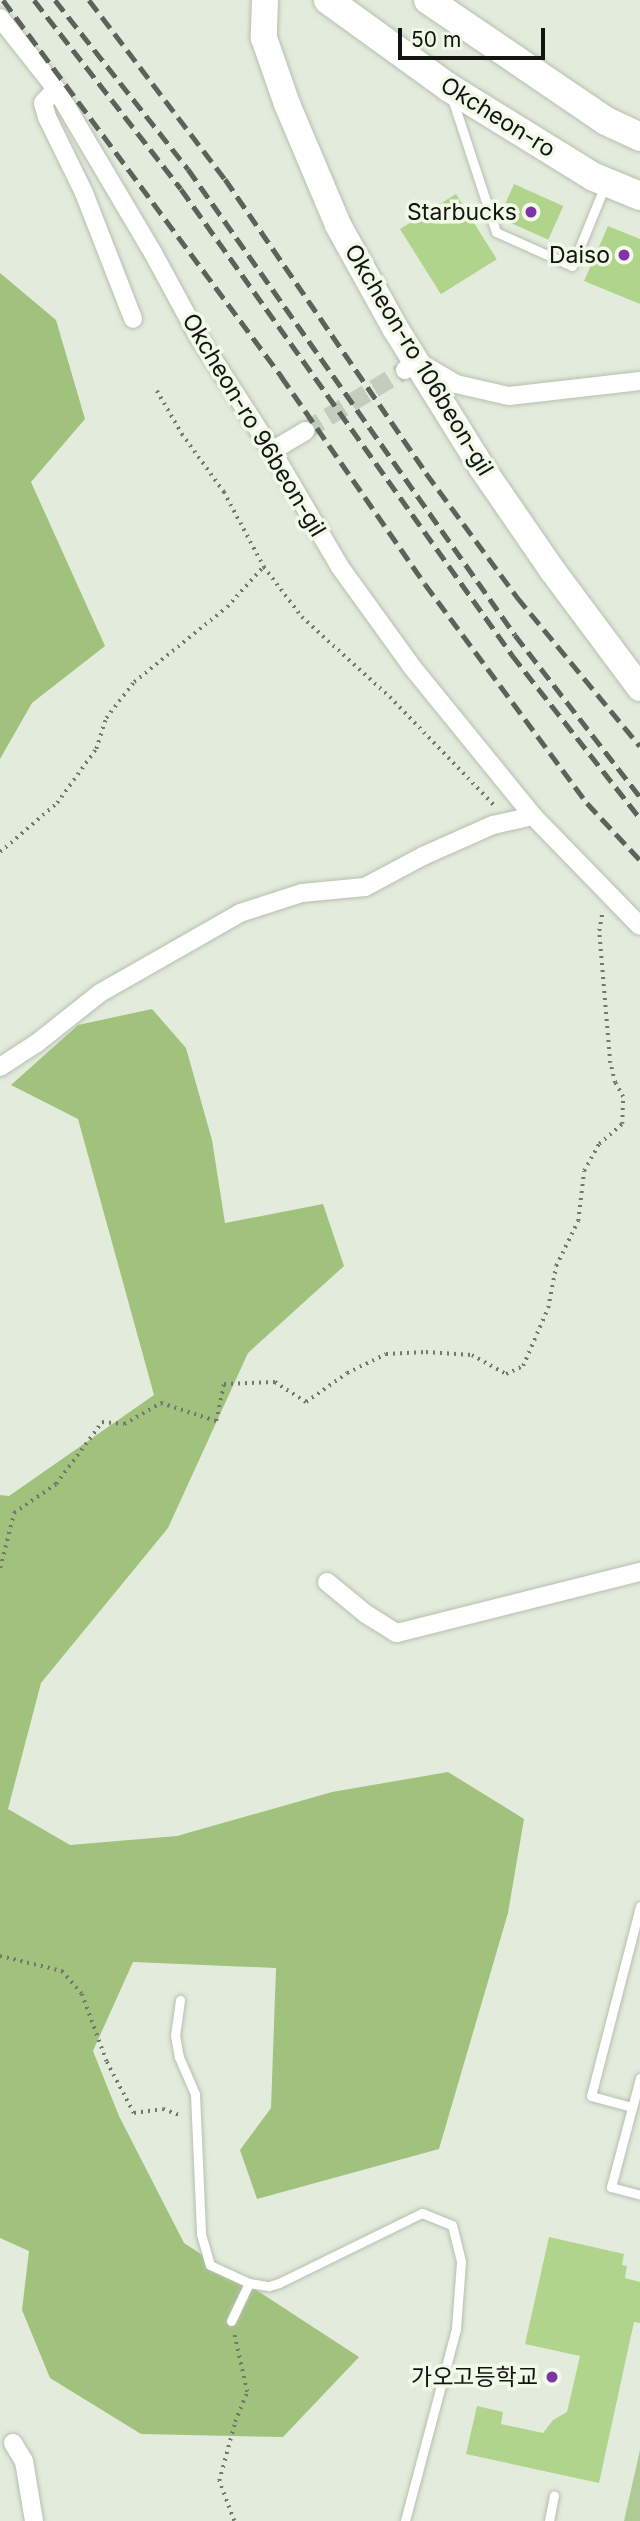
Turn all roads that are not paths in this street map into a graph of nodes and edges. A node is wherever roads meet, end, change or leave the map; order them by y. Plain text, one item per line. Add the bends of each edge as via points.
1 (265, 0) edge
2 (328, 0) edge
3 (428, 0) edge
4 (0, 18) edge
5 (448, 87) junction
6 (56, 89) junction
7 (640, 137) edge
8 (606, 182) junction
9 (640, 197) edge
10 (133, 319) dead end
11 (411, 365) junction
12 (640, 381) edge
13 (305, 431) tunnel mouth
14 (272, 452) junction
15 (640, 688) edge
16 (531, 813) junction
17 (640, 926) edge
18 (0, 1067) edge
19 (640, 1572) edge
20 (327, 1582) dead end
21 (640, 1906) edge
22 (180, 2000) dead end
23 (640, 2078) edge
24 (632, 2106) junction
25 (640, 2195) edge
26 (249, 2283) junction
27 (231, 2321) road end
28 (13, 2443) dead end
29 (554, 2496) dead end
30 (34, 2521) edge
31 (405, 2521) edge
32 (549, 2521) edge

1 - 11 street, Okcheon-ro 106beon-gil via 264,38 287,104 338,225
2 - 5 main road, Okcheon-ro
3 - 7 main road via 606,121
4 - 6 street, Okcheon-ro 96beon-gil
5 - 8 main road, Okcheon-ro
5 - 8 lane via 496,232 572,266
6 - 10 street via 43,103 47,117 84,192
6 - 14 street, Okcheon-ro 96beon-gil via 198,336
8 - 9 main road, Okcheon-ro
11 - 12 street via 456,384 509,396
11 - 15 street, Okcheon-ro 106beon-gil via 552,570
13 - 14 street
14 - 16 street, Okcheon-ro 96beon-gil via 340,567 412,667
16 - 17 street, Okcheon-ro 96beon-gil
16 - 18 street via 423,856 365,887 302,893 240,913 100,993
19 - 20 street via 397,1633
21 - 24 lane via 591,2096
22 - 26 lane via 175,2035 195,2094 201,2234 211,2265
23 - 24 lane
24 - 25 lane via 611,2187
26 - 27 lane
26 - 31 lane via 279,2283 422,2213 452,2225 460,2262 456,2329
28 - 30 street via 24,2461
29 - 32 lane

